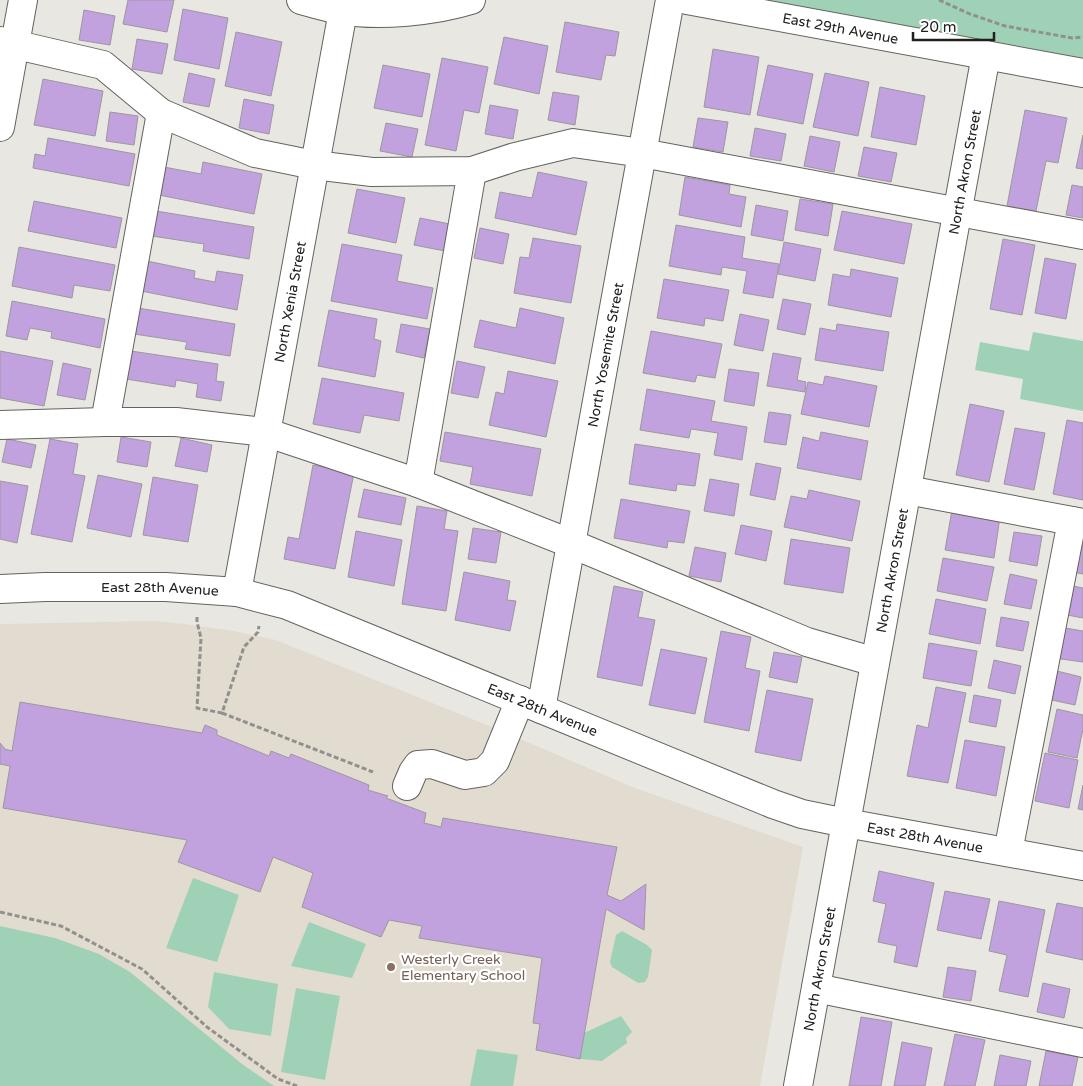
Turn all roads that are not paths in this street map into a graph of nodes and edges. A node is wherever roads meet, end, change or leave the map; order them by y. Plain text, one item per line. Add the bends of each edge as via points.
1 (23, 0) edge
2 (301, 0) edge
3 (471, 0) edge
4 (670, 0) edge
5 (687, 0) edge
6 (343, 11) junction
7 (8, 42) edge
8 (986, 55) junction
9 (1083, 73) edge
10 (161, 112) junction
11 (0, 127) edge
12 (642, 154) junction
13 (314, 165) junction
14 (472, 171) junction
15 (958, 211) junction
16 (1083, 234) edge
17 (105, 422) junction
18 (0, 425) edge
19 (265, 432) junction
20 (418, 483) junction
21 (907, 490) junction
22 (1077, 522) edge
23 (572, 544) junction
24 (0, 589) edge
25 (237, 592) junction
26 (876, 662) junction
27 (531, 704) junction
28 (407, 786) dead end
29 (846, 823) junction
30 (1008, 852) junction
31 (1083, 866) edge
32 (816, 988) junction
33 (1083, 1043) edge
34 (798, 1086) edge

1 - 7 street
2 - 6 street
3 - 6 street via 408,12 375,14
4 - 12 street, North Yosemite Street
5 - 8 street, East 29th Avenue
6 - 13 street, North Xenia Street
7 - 10 street via 103,65
7 - 11 street
8 - 9 street, East 29th Avenue
8 - 15 street, North Akron Street
10 - 13 street via 255,153
10 - 17 street
12 - 14 street via 573,143
12 - 15 street
12 - 23 street, North Yosemite Street
13 - 14 street via 372,172
13 - 19 street, North Xenia Street
14 - 20 street
15 - 16 street
15 - 21 street, North Akron Street
17 - 18 street
17 - 19 street via 176,422
19 - 20 street
19 - 25 street, North Xenia Street
20 - 23 street
21 - 22 street
21 - 26 street, North Akron Street
22 - 30 street
23 - 26 street via 807,642
23 - 27 street, North Yosemite Street
24 - 25 street, East 28th Avenue via 166,587
25 - 27 street, East 28th Avenue via 286,604
26 - 29 street, North Akron Street
27 - 28 street, North Yosemite Street via 495,761 484,772 465,775 432,764 418,765
27 - 29 street, East 28th Avenue via 773,804
29 - 30 street, East 28th Avenue
29 - 32 street, North Akron Street
30 - 31 street, East 28th Avenue
32 - 33 street
32 - 34 street, North Akron Street

